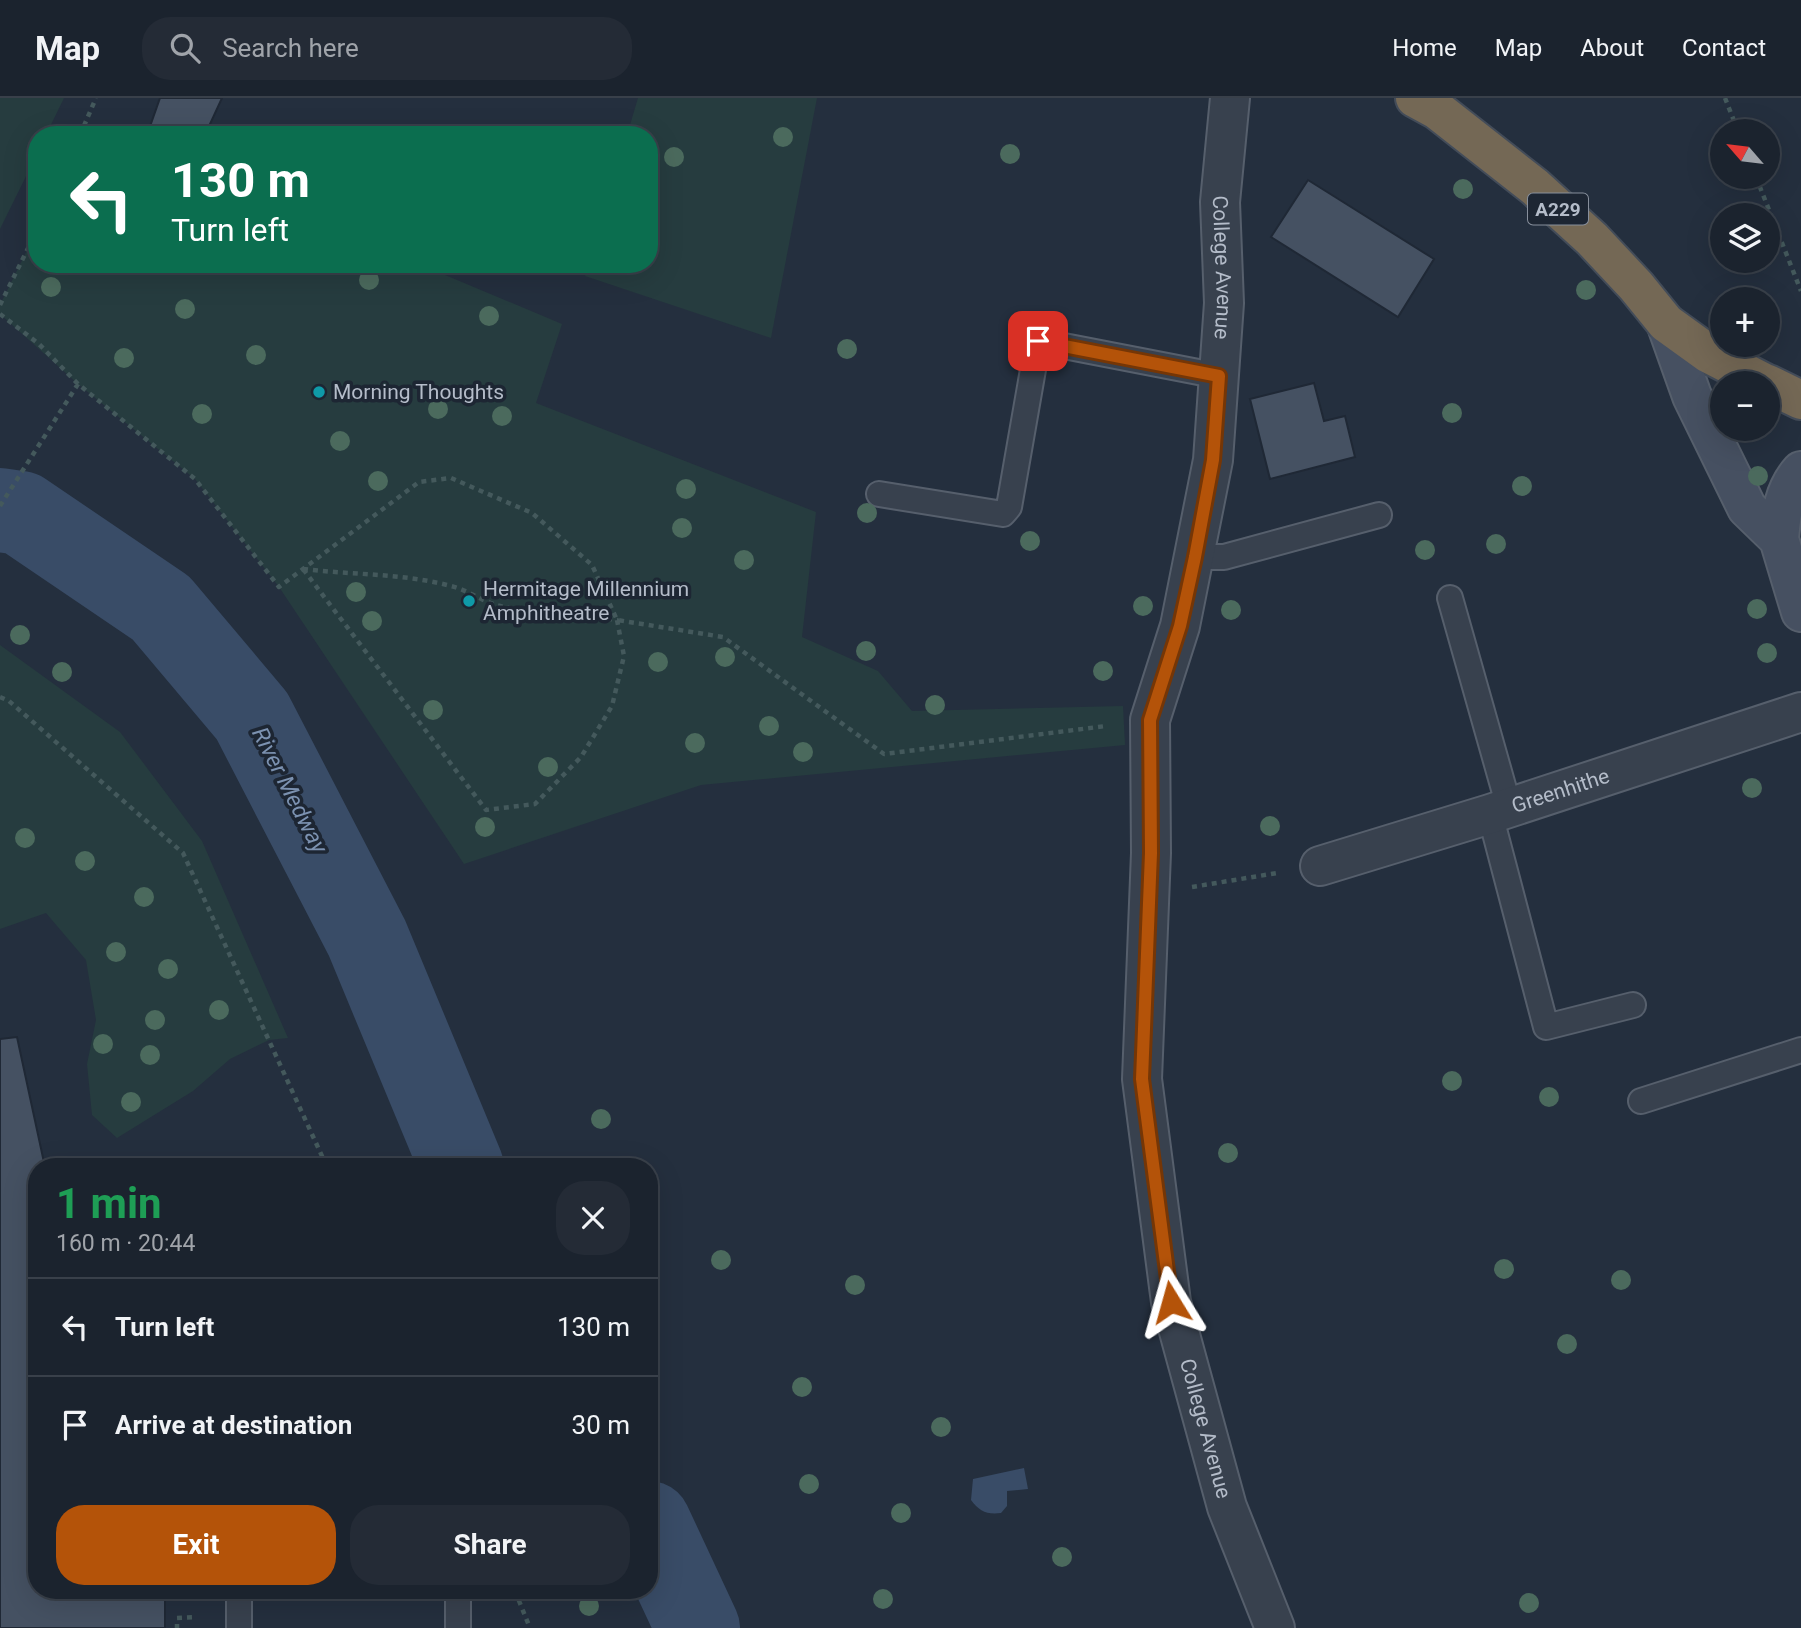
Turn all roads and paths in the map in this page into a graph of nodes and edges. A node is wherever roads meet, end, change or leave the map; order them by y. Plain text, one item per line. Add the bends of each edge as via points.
1 (96, 98) edge
2 (1230, 98) edge
3 (1415, 98) edge
4 (1725, 98) edge
5 (1733, 119) edge
6 (84, 126) edge
7 (1761, 189) edge
8 (28, 248) edge
9 (1801, 291) edge
10 (0, 305) edge
11 (0, 314) edge
12 (1666, 323) junction
13 (1741, 371) edge
14 (1219, 376) junction
15 (78, 384) junction
16 (1780, 390) edge
17 (1801, 400) edge
18 (1801, 471) edge
19 (879, 494) dead end
20 (0, 506) edge
21 (1379, 515) dead end
22 (1779, 539) junction
23 (1195, 557) junction
24 (303, 569) junction
25 (1450, 598) dead end
26 (1801, 612) edge
27 (617, 620) junction
28 (0, 697) edge
29 (1801, 712) edge
30 (1150, 720) junction
31 (1499, 811) junction
32 (1151, 853) junction
33 (1320, 866) joint
34 (1633, 1005) dead end
35 (1801, 1050) edge
36 (1641, 1101) dead end
37 (323, 1158) edge
38 (239, 1599) edge
39 (458, 1599) edge
40 (517, 1599) edge
41 (197, 1617) dead end
42 (177, 1618) dead end
43 (239, 1628) edge
44 (458, 1628) edge
45 (530, 1628) edge
46 (1275, 1628) edge

1 - 6 path
2 - 14 street, College Avenue via 1220,202 1224,303
3 - 12 highway, A229 via 1535,187 1591,239
4 - 5 path
7 - 9 path
8 - 10 path
11 - 15 path via 39,344
12 - 13 highway, A229
12 - 22 main road via 1692,396 1747,508
14 - 19 lane via 1038,341 1009,507 1003,514
14 - 23 street, College Avenue via 1213,460
15 - 20 path
15 - 24 path via 195,479 279,587
16 - 17 highway, A229
18 - 22 main road via 1781,511
21 - 23 lane via 1224,557
22 - 26 main road
23 - 30 street, College Avenue via 1180,626
24 - 27 path via 424,581 452,586 498,606
24 - 27 path via 419,482 451,478 533,513 592,565
24 - 27 path via 486,810 535,804 581,757 612,706 624,656
25 - 31 lane
27 - 30 path via 723,637 884,754
28 - 37 path via 183,853
29 - 31 street, Greenhithe
30 - 32 street, College Avenue
31 - 33 street, Greenhithe
31 - 34 lane via 1546,1027
32 - 33 path via 1177,889
32 - 46 street, College Avenue via 1142,1079 1171,1302 1227,1507
35 - 36 lane
38 - 43 lane
39 - 44 lane
40 - 45 path
41 - 42 path

